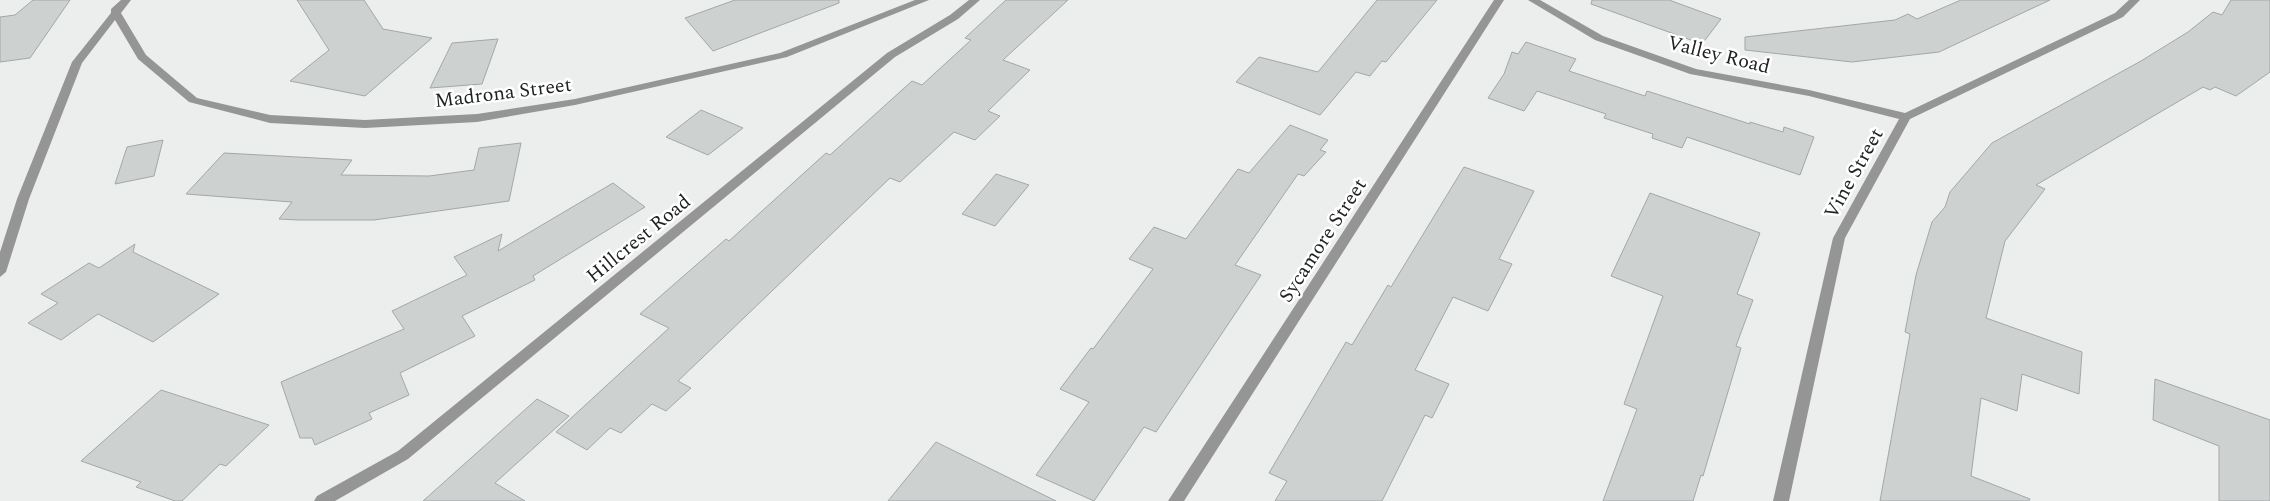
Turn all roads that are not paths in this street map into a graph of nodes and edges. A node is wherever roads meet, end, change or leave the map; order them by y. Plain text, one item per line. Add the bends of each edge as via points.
1 (126, 0) edge
2 (924, 0) edge
3 (975, 0) edge
4 (1498, 0) edge
5 (1533, 0) edge
6 (2135, 0) edge
7 (115, 11) junction
8 (1906, 117) junction
9 (0, 272) edge
10 (322, 501) edge
11 (1176, 501) edge
12 (1781, 501) edge

1 - 7 street
2 - 7 street, Madrona Street via 783,54 575,102 477,118 365,124 270,119 193,100 142,57
3 - 10 street, Hillcrest Road via 954,17 891,54 402,454
4 - 11 street, Sycamore Street
5 - 8 street, Valley Road via 1599,38 1694,72
6 - 8 street, Vine Street via 2119,15
7 - 9 street via 77,62 23,199
8 - 12 street, Vine Street via 1839,238

